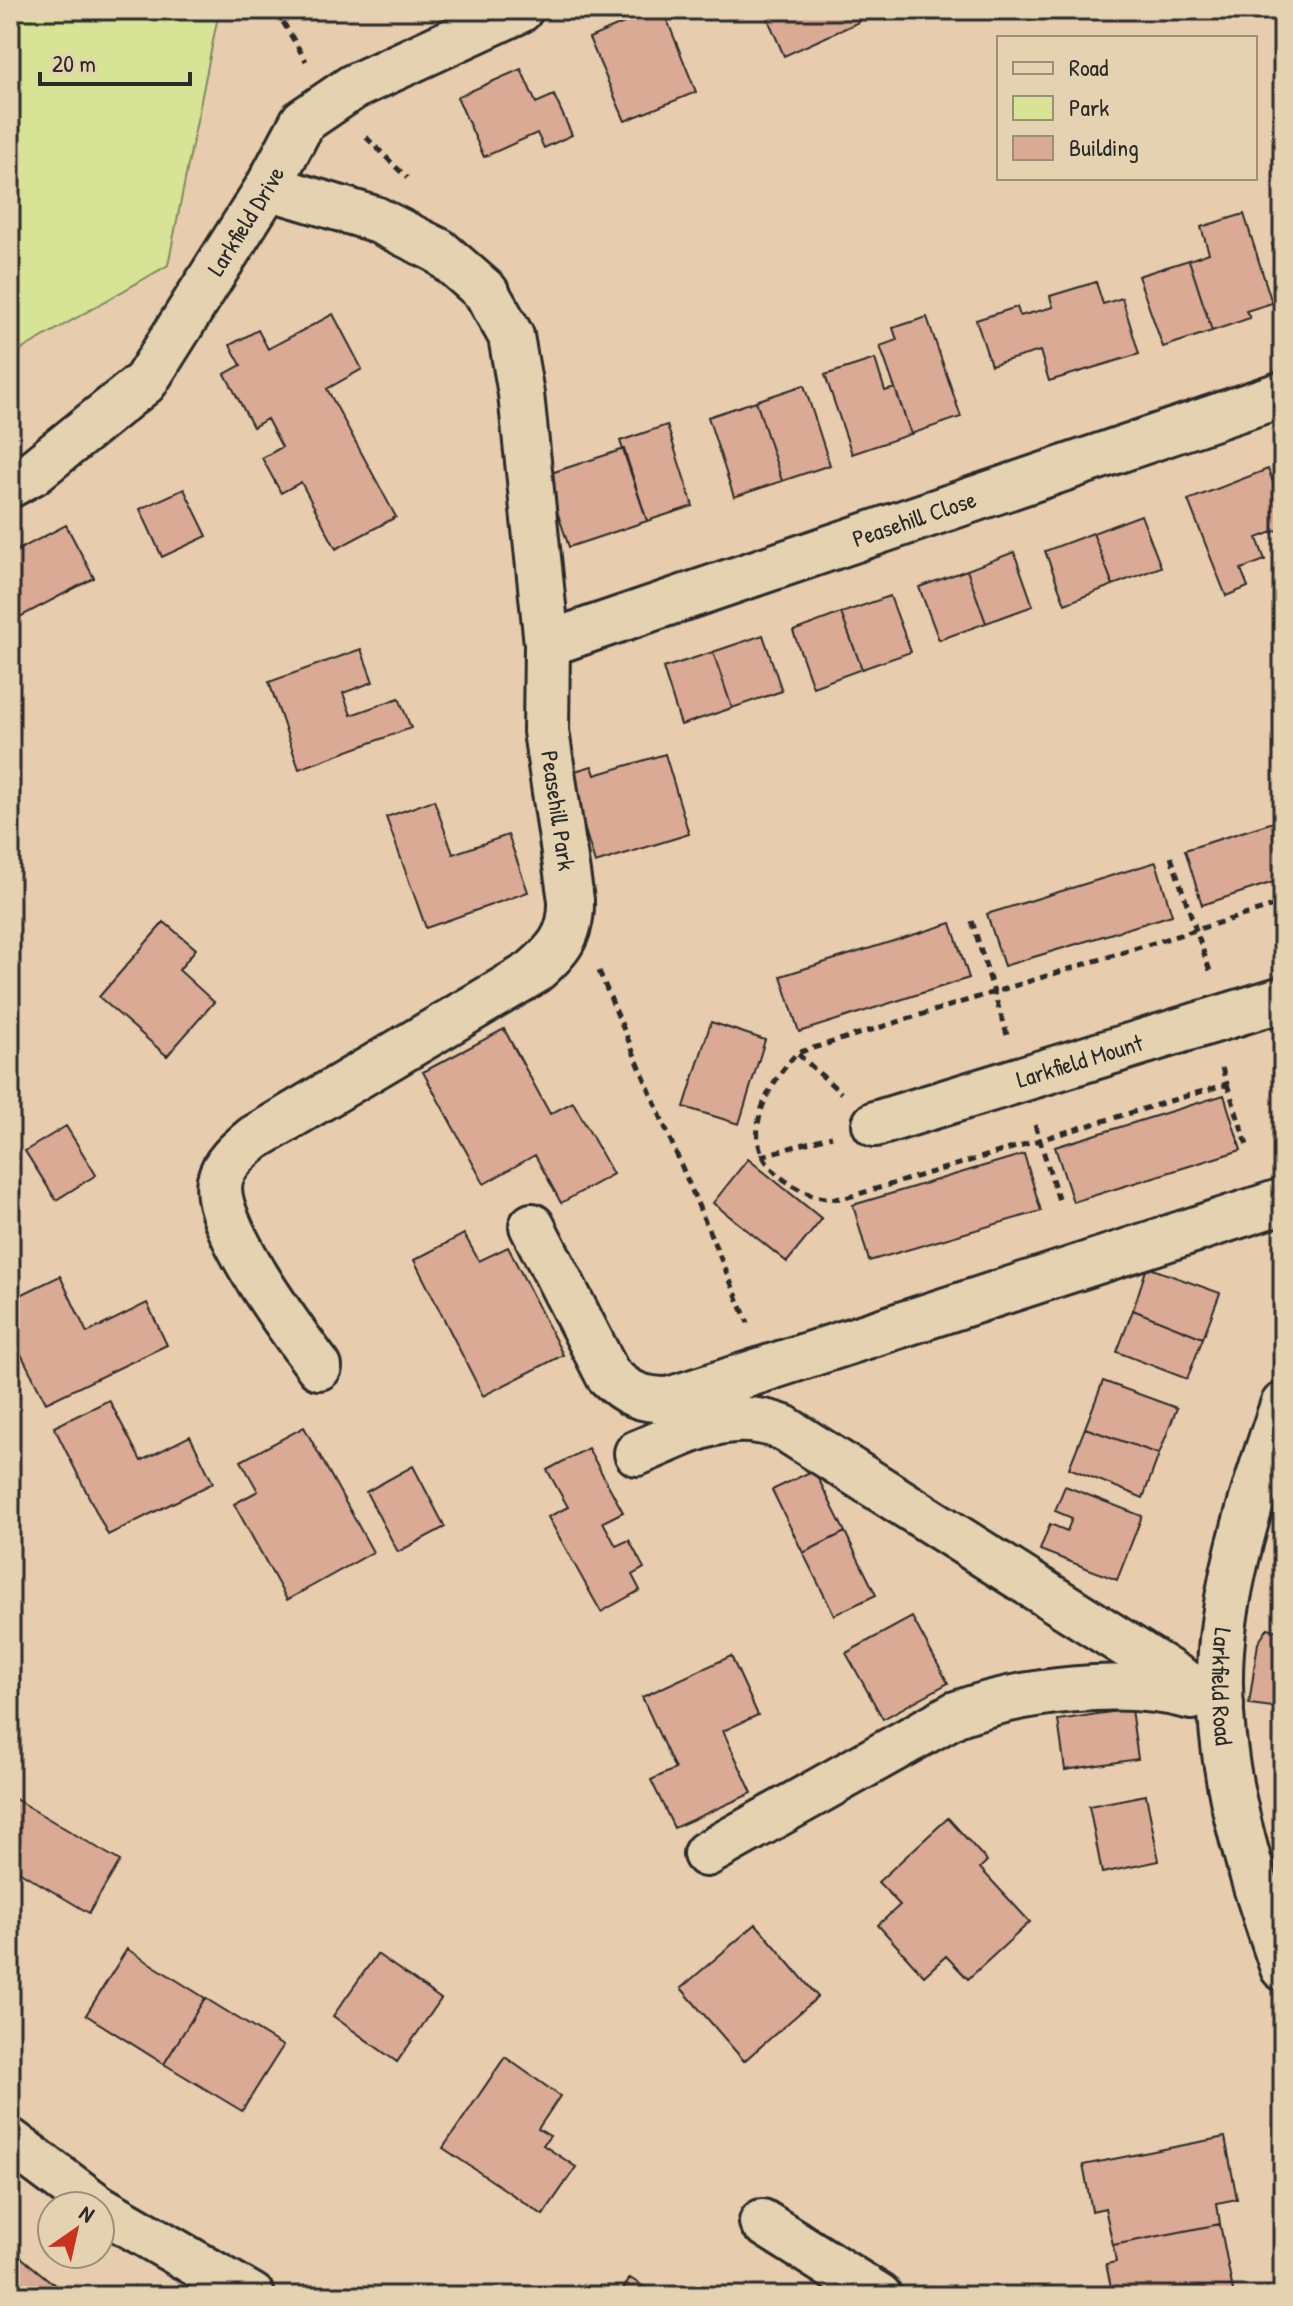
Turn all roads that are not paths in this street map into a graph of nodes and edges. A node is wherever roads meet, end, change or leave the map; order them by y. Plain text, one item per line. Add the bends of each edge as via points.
1 (520, 10) edge
2 (268, 187) junction
3 (1283, 394) edge
4 (10, 485) edge
5 (547, 644) junction
6 (1283, 999) edge
7 (875, 1124) road end
8 (1283, 1201) edge
9 (532, 1226) dead end
10 (319, 1367) dead end
11 (1283, 1405) edge
12 (637, 1453) dead end
13 (1221, 1705) junction
14 (706, 1854) dead end
15 (1283, 1968) edge
16 (10, 2141) edge
17 (75, 2190) edge
18 (116, 2217) edge
19 (762, 2222) dead end
20 (252, 2296) edge
21 (879, 2296) edge

1 - 2 street, Larkfield Drive via 353,87 303,121
2 - 4 street, Larkfield Drive via 145,382
2 - 5 street, Peasehill Park via 375,219 439,251 486,292 514,351
3 - 5 street, Peasehill Close
5 - 10 street, Peasehill Park via 546,731 572,921 565,942 532,973 254,1138 232,1157 220,1178 218,1197 229,1225 278,1312
6 - 7 street, Larkfield Mount
8 - 9 street via 669,1400 645,1400 624,1391 608,1375
11 - 13 street, Larkfield Road via 1226,1610
12 - 13 street via 720,1420 742,1417 784,1428
13 - 14 street via 1141,1687 989,1702 956,1714
13 - 15 street, Larkfield Road via 1242,1843
16 - 17 street
18 - 20 street
19 - 21 street

